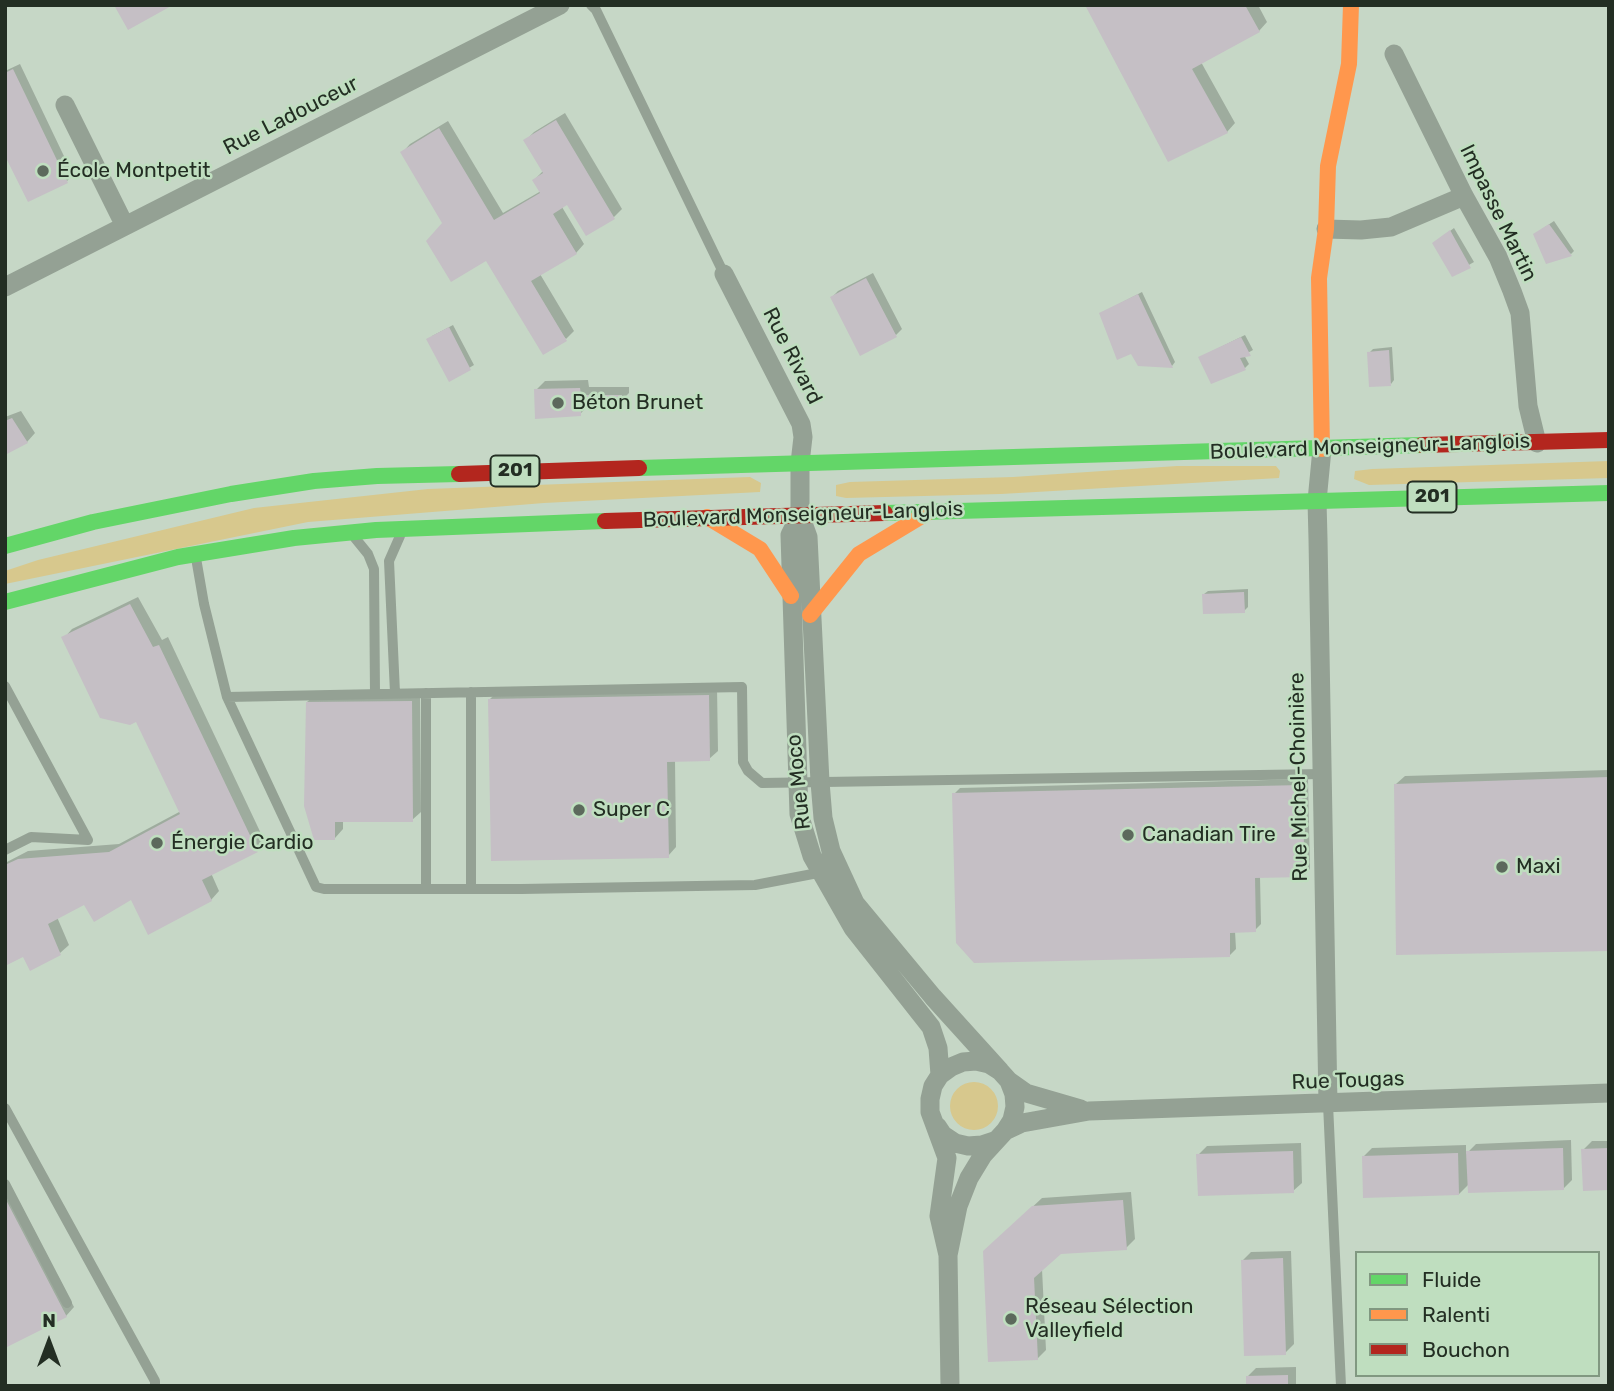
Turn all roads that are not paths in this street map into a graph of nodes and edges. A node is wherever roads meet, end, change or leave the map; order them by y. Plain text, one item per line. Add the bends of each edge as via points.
1 (561, 5) edge
2 (591, 5) edge
3 (1350, 5) edge
4 (1395, 54) dead end
5 (65, 105) dead end
6 (1464, 196) junction
7 (125, 226) junction
8 (1326, 229) junction
9 (724, 274) joint
10 (5, 287) edge
11 (1609, 440) edge
12 (1537, 443) junction
13 (1322, 449) junction
14 (800, 463) junction
15 (1609, 493) edge
16 (1317, 501) junction
17 (930, 512) junction
18 (800, 514) junction
19 (707, 517) junction
20 (405, 528) junction
21 (351, 532) junction
22 (5, 546) edge
23 (195, 554) junction
24 (791, 596) junction
25 (5, 602) edge
26 (810, 615) junction
27 (5, 687) edge
28 (471, 692) junction
29 (395, 693) junction
30 (426, 693) junction
31 (375, 694) junction
32 (228, 697) junction
33 (1322, 774) junction
34 (796, 782) junction
35 (820, 782) junction
36 (5, 850) edge
37 (829, 868) junction
38 (426, 889) junction
39 (471, 889) junction
40 (940, 1075) junction
41 (1005, 1076) junction
42 (1609, 1093) edge
43 (1328, 1104) junction
44 (5, 1108) edge
45 (1089, 1111) junction
46 (935, 1124) junction
47 (1000, 1136) junction
48 (5, 1184) edge
49 (948, 1255) junction
50 (68, 1303) dead end
51 (155, 1386) edge
52 (950, 1386) edge
53 (1341, 1386) edge

1 - 7 street, Rue Ladouceur
2 - 9 lane
3 - 8 main road via 1349,64 1328,166
4 - 6 street, Impasse Martin
5 - 7 street
6 - 8 street via 1391,226
6 - 12 street, Impasse Martin via 1520,313 1528,406
7 - 10 street, Rue Ladouceur
8 - 13 main road via 1319,278
9 - 14 street, Rue Rivard via 799,417 803,437
11 - 12 main road, Boulevard Monseigneur-Langlois / 201
12 - 13 main road, Boulevard Monseigneur-Langlois / 201
13 - 14 main road, Boulevard Monseigneur-Langlois / 201
13 - 16 street, Rue Michel-Choinière
14 - 18 street, Rue Moco
14 - 22 main road, Boulevard Monseigneur-Langlois / 201 via 338,479 164,507
15 - 16 main road, Boulevard Monseigneur-Langlois / 201
16 - 17 main road, Boulevard Monseigneur-Langlois / 201
16 - 33 street, Rue Michel-Choinière
17 - 18 main road, Boulevard Monseigneur-Langlois / 201
17 - 26 main road via 859,554
18 - 19 main road, Boulevard Monseigneur-Langlois / 201
18 - 24 street, Rue Moco via 790,535
18 - 26 street, Rue Moco via 808,537
19 - 20 main road, Boulevard Monseigneur-Langlois / 201
19 - 24 main road via 760,549
20 - 21 main road, Boulevard Monseigneur-Langlois / 201
20 - 29 lane via 389,561
21 - 23 main road, Boulevard Monseigneur-Langlois / 201
21 - 31 lane via 374,569
23 - 25 main road, Boulevard Monseigneur-Langlois / 201
23 - 32 lane
24 - 34 street, Rue Moco
26 - 35 street, Rue Moco
27 - 36 lane via 88,840 31,837
28 - 30 lane
28 - 34 lane via 742,687 743,762 748,771 762,783
28 - 39 lane
29 - 30 lane
29 - 31 lane
30 - 38 lane
31 - 32 lane
32 - 38 lane via 316,887
33 - 35 lane
33 - 43 street, Rue Michel-Choinière
34 - 35 lane
34 - 37 street, Rue Moco via 805,837
35 - 37 street, Rue Moco via 831,851
37 - 39 lane via 755,885
37 - 40 street, Rue Moco via 853,928 931,1027
37 - 41 street, Rue Moco via 933,998
38 - 39 lane
40 - 41 street via 963,1062 976,1061
40 - 46 street, Rue Moco via 930,1099
41 - 45 street, Rue Tougas via 1026,1093
41 - 47 street, Rue Moco via 1015,1107
42 - 43 street, Rue Tougas
43 - 45 street, Rue Tougas
43 - 53 lane
44 - 51 lane
45 - 47 street, Rue Tougas via 1021,1123
46 - 47 street via 943,1135 968,1146
46 - 49 street, Rue Moco via 947,1158 939,1216
47 - 49 street, Rue Moco via 969,1178
48 - 50 lane
49 - 52 street, Rue Moco

